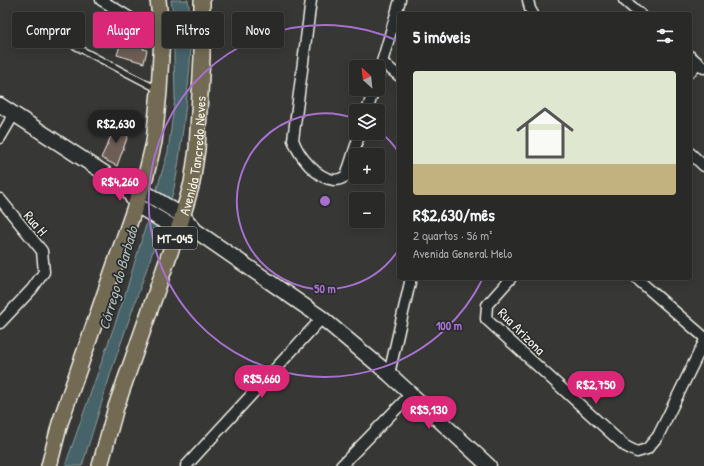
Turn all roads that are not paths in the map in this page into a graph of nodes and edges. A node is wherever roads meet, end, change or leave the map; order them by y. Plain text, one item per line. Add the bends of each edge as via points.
1 (101, 0) edge
2 (158, 0) edge
3 (202, 0) edge
4 (311, 0) edge
5 (400, 0) edge
6 (528, 0) edge
7 (624, 0) edge
8 (532, 12) edge
9 (638, 12) edge
10 (162, 37) junction
11 (78, 48) edge
12 (692, 58) edge
13 (383, 60) edge
14 (385, 64) edge
15 (701, 65) edge
16 (692, 71) edge
17 (397, 74) edge
18 (159, 90) junction
19 (0, 105) edge
20 (14, 114) junction
21 (0, 138) edge
22 (358, 140) edge
23 (692, 155) edge
24 (704, 166) edge
25 (139, 191) junction
26 (0, 199) edge
27 (139, 206) junction
28 (180, 222) junction
29 (411, 280) edge
30 (509, 280) edge
31 (638, 280) edge
32 (322, 318) junction
33 (0, 323) edge
34 (704, 337) edge
35 (704, 342) edge
36 (389, 374) junction
37 (410, 395) junction
38 (49, 466) edge
39 (100, 466) edge
40 (186, 466) edge
41 (341, 466) edge
42 (488, 466) edge

1 - 10 street
2 - 10 main road
3 - 28 main road, Avenida Tancredo Neves / MT-045 via 197,149 192,183
4 - 22 street via 293,140 298,153 325,178 336,180 346,176
5 - 13 street
6 - 8 street
7 - 9 street
10 - 18 main road
11 - 18 lane
12 - 15 street
14 - 17 street
15 - 16 street
18 - 25 main road via 154,142
19 - 20 main road
20 - 21 street
20 - 25 main road
23 - 24 street
25 - 27 main road
25 - 28 main road
26 - 33 street, Rua H via 42,251 44,272 32,289
27 - 28 main road
27 - 38 main road via 60,423
28 - 32 main road
28 - 39 main road, Avenida Tancredo Neves / MT-045 via 116,407
29 - 36 street
30 - 35 street, Rua Arizona via 486,305 486,319 625,446 637,452 647,449 658,436
31 - 34 street
32 - 36 main road
32 - 40 street
36 - 37 main road
37 - 41 street
37 - 42 main road

